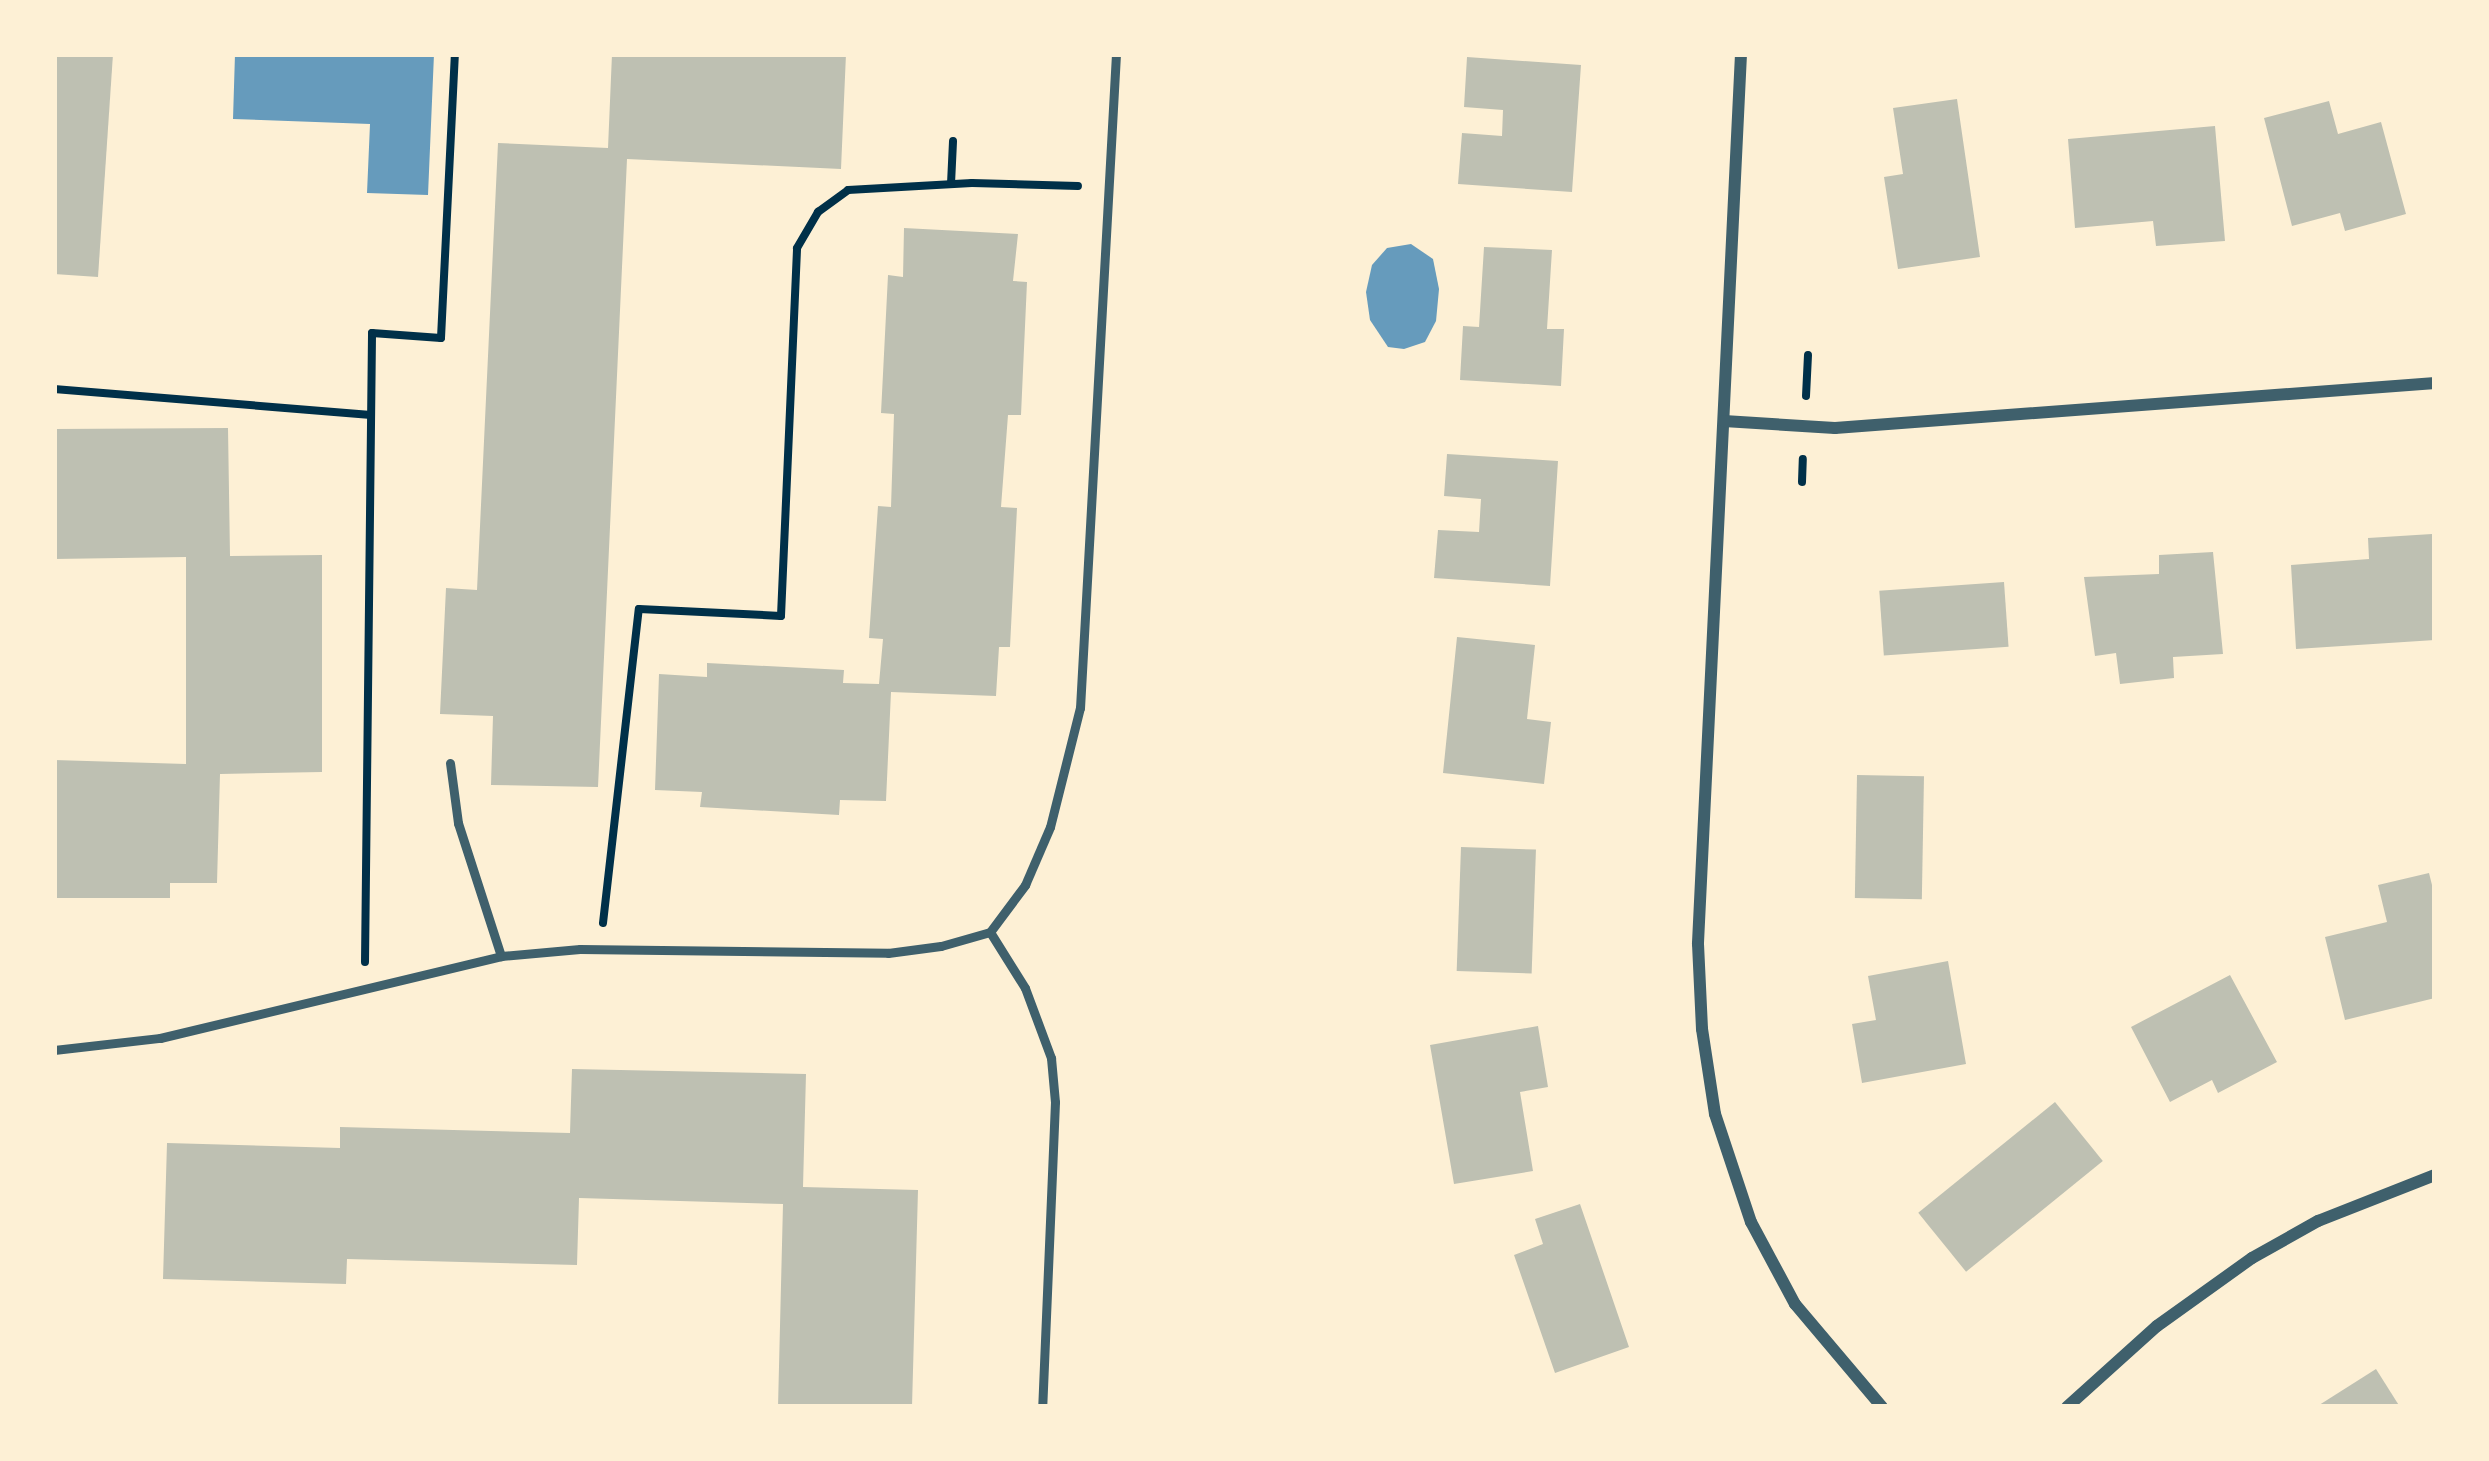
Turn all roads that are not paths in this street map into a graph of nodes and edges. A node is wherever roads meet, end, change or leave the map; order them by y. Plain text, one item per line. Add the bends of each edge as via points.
1 (1116, 54) edge
2 (1741, 54) edge
3 (2435, 383) edge
4 (1724, 421) junction
5 (450, 763) dead end
6 (991, 932) junction
7 (501, 956) junction
8 (54, 1050) edge
9 (2435, 1175) edge
10 (1042, 1407) edge
11 (1882, 1407) edge
12 (2067, 1407) edge

1 - 6 lane via 1080,708 1050,826
2 - 4 street
3 - 4 street via 1834,428
4 - 11 street via 1698,944 1712,1093 1730,1168 1784,1283
5 - 7 lane via 458,823
6 - 7 lane via 888,953 602,949
6 - 10 lane via 1025,988 1051,1058
7 - 8 lane via 160,1038
9 - 12 street via 2318,1221 2252,1258 2157,1326

